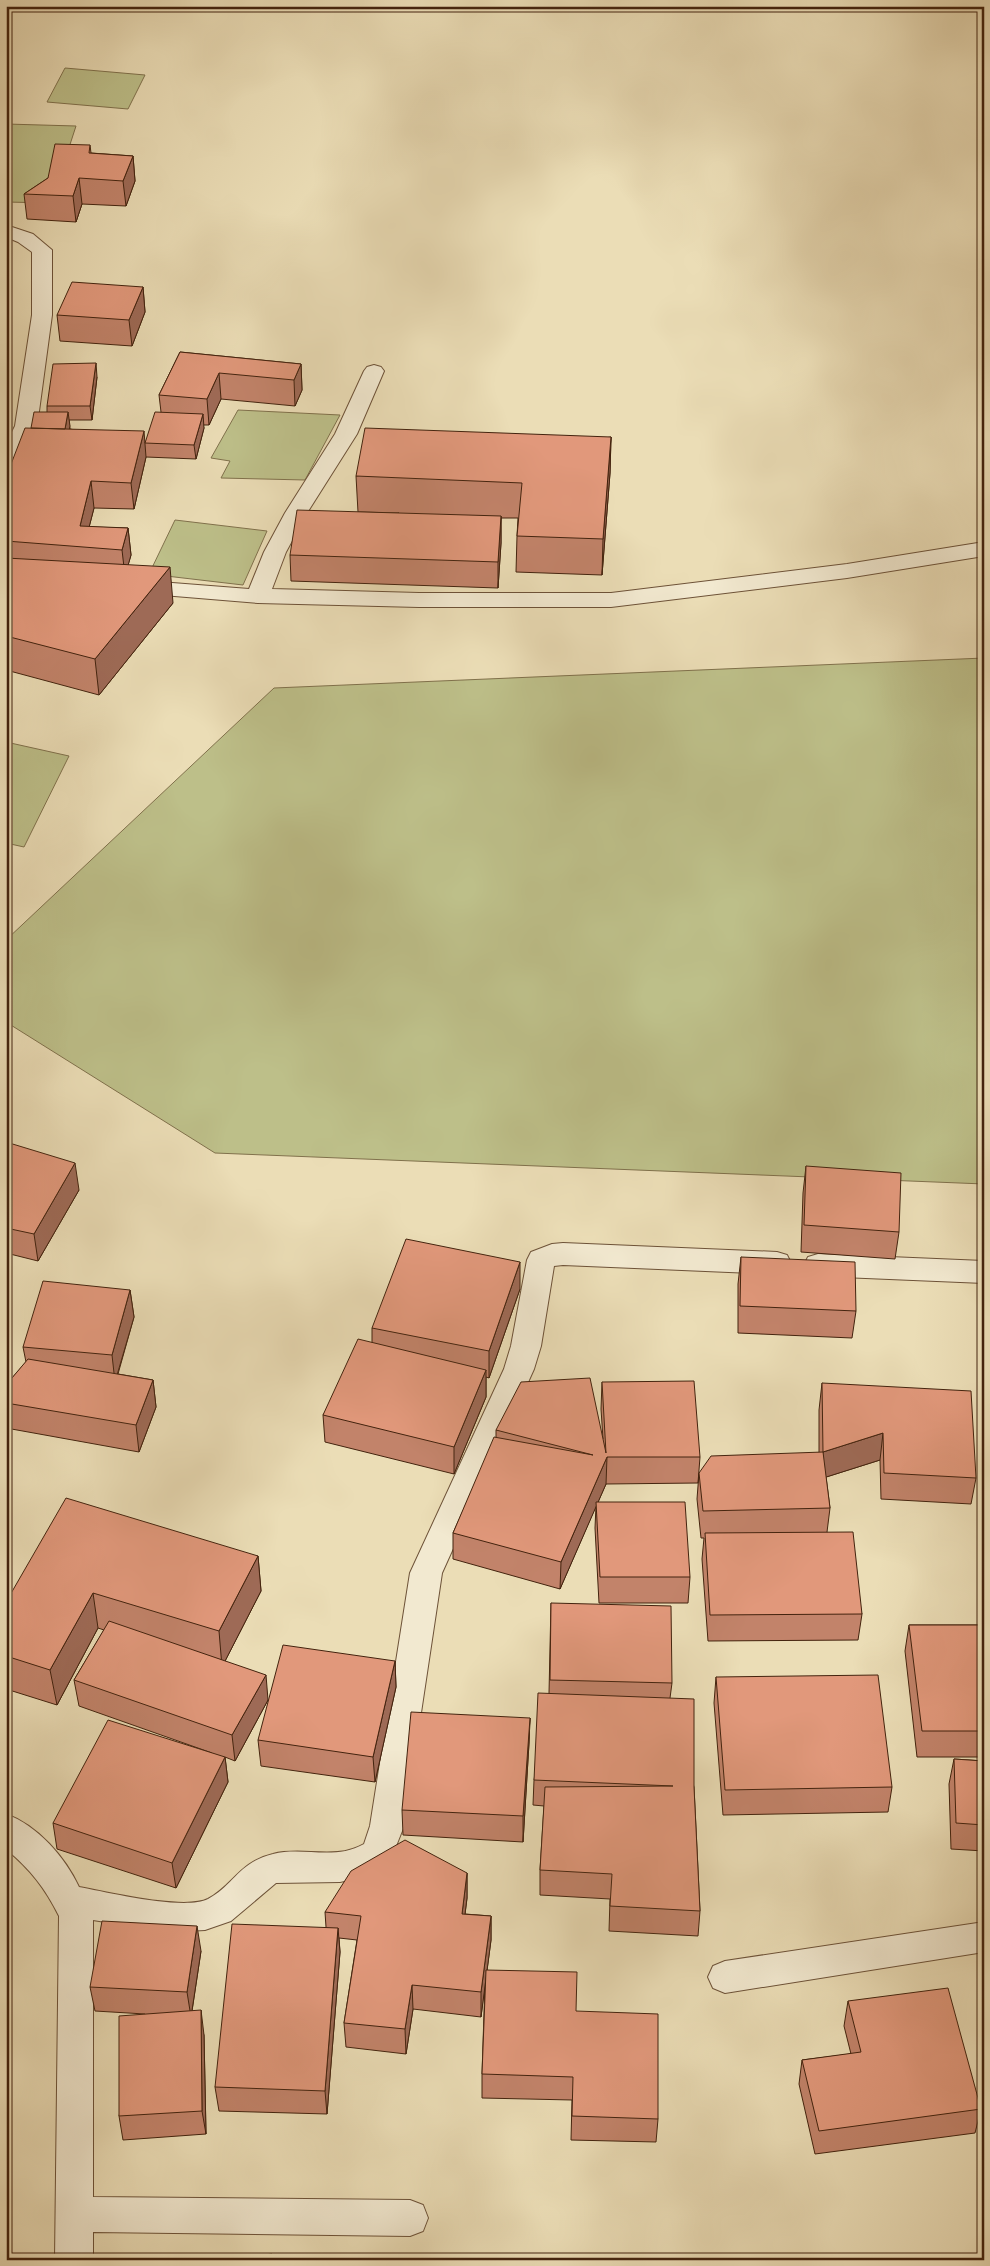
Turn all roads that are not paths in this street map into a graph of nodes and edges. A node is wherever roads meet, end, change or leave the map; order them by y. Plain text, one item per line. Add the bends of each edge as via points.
1 (6, 231) edge
2 (374, 370) dead end
3 (6, 466) edge
4 (984, 549) edge
5 (117, 585) edge
6 (258, 596) junction
7 (984, 1272) edge
8 (6, 1829) edge
9 (68, 1900) junction
10 (984, 1937) edge
11 (725, 1977) dead end
12 (74, 2214) junction
13 (410, 2218) dead end
14 (74, 2260) edge

1 - 3 street via 29,238 42,250 42,315 26,426
2 - 6 street via 346,434 275,552
4 - 6 street via 847,571 612,600
5 - 6 street
7 - 9 street via 563,1254 541,1260 519,1369 426,1574 387,1826 377,1854 354,1866 268,1870 255,1877 219,1910 200,1917 179,1918
8 - 9 street via 38,1855 58,1880
9 - 12 street via 76,1916
10 - 11 street
12 - 13 street
12 - 14 street

